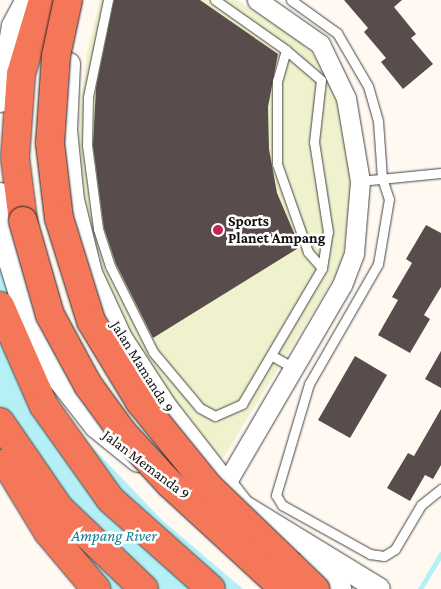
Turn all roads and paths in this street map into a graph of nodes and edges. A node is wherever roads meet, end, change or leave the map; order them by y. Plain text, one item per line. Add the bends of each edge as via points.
1 (27, 0) edge
2 (43, 0) edge
3 (68, 0) edge
4 (82, 0) edge
5 (108, 0) edge
6 (215, 0) edge
7 (257, 0) edge
8 (291, 0) edge
9 (286, 50) junction
10 (0, 101) edge
11 (441, 173) edge
12 (382, 178) junction
13 (360, 181) junction
14 (0, 194) edge
15 (322, 268) junction
16 (0, 306) edge
17 (271, 355) junction
18 (292, 367) junction
19 (166, 407) junction
20 (0, 422) edge
21 (115, 444) junction
22 (0, 453) edge
23 (225, 485) junction
24 (441, 489) edge
25 (232, 528) junction
26 (283, 556) junction
27 (333, 584) edge
28 (96, 589) edge
29 (144, 589) edge
30 (211, 589) edge
31 (284, 589) edge
32 (301, 589) edge
33 (379, 589) edge

1 - 10 street via 13,26
2 - 31 highway, bridge via 21,74 15,158 23,221 50,315 88,385 123,433 170,484
3 - 27 highway, bridge via 56,56 50,144 59,218 92,321 140,402 208,486
4 - 19 street, Jalan Mamanda 9 via 68,76 66,130 73,200 98,289 121,338
5 - 17 lane via 88,97 87,145 98,228 127,305 153,352 200,408 215,416 242,404
6 - 9 lane
7 - 13 street via 320,44 346,98
8 - 12 lane via 337,33 368,86 378,121
9 - 15 lane via 277,81 277,164 308,252
9 - 15 lane via 321,80 314,142 328,232
11 - 12 lane
12 - 13 lane
12 - 24 lane via 389,200 378,264 309,384 276,495 282,505 370,554 384,556 395,549 421,506
13 - 18 street via 354,253 349,269
14 - 21 street, Jalan Memanda 9 via 6,249 27,317 60,381 96,427
15 - 17 lane
16 - 30 highway via 44,406 110,499
17 - 18 lane
18 - 23 street
19 - 21 street via 164,424 156,437 138,445
19 - 23 street, Jalan Mamanda 9
20 - 29 highway via 59,508
21 - 25 street, Jalan Memanda 9
22 - 28 highway via 48,532
23 - 25 street via 224,512
23 - 27 street, Jalan Memanda 9 via 243,506
25 - 26 street, Jalan Memanda 9
26 - 27 street, Jalan Memanda 9
26 - 32 street
27 - 33 street, Jalan Memanda 9

